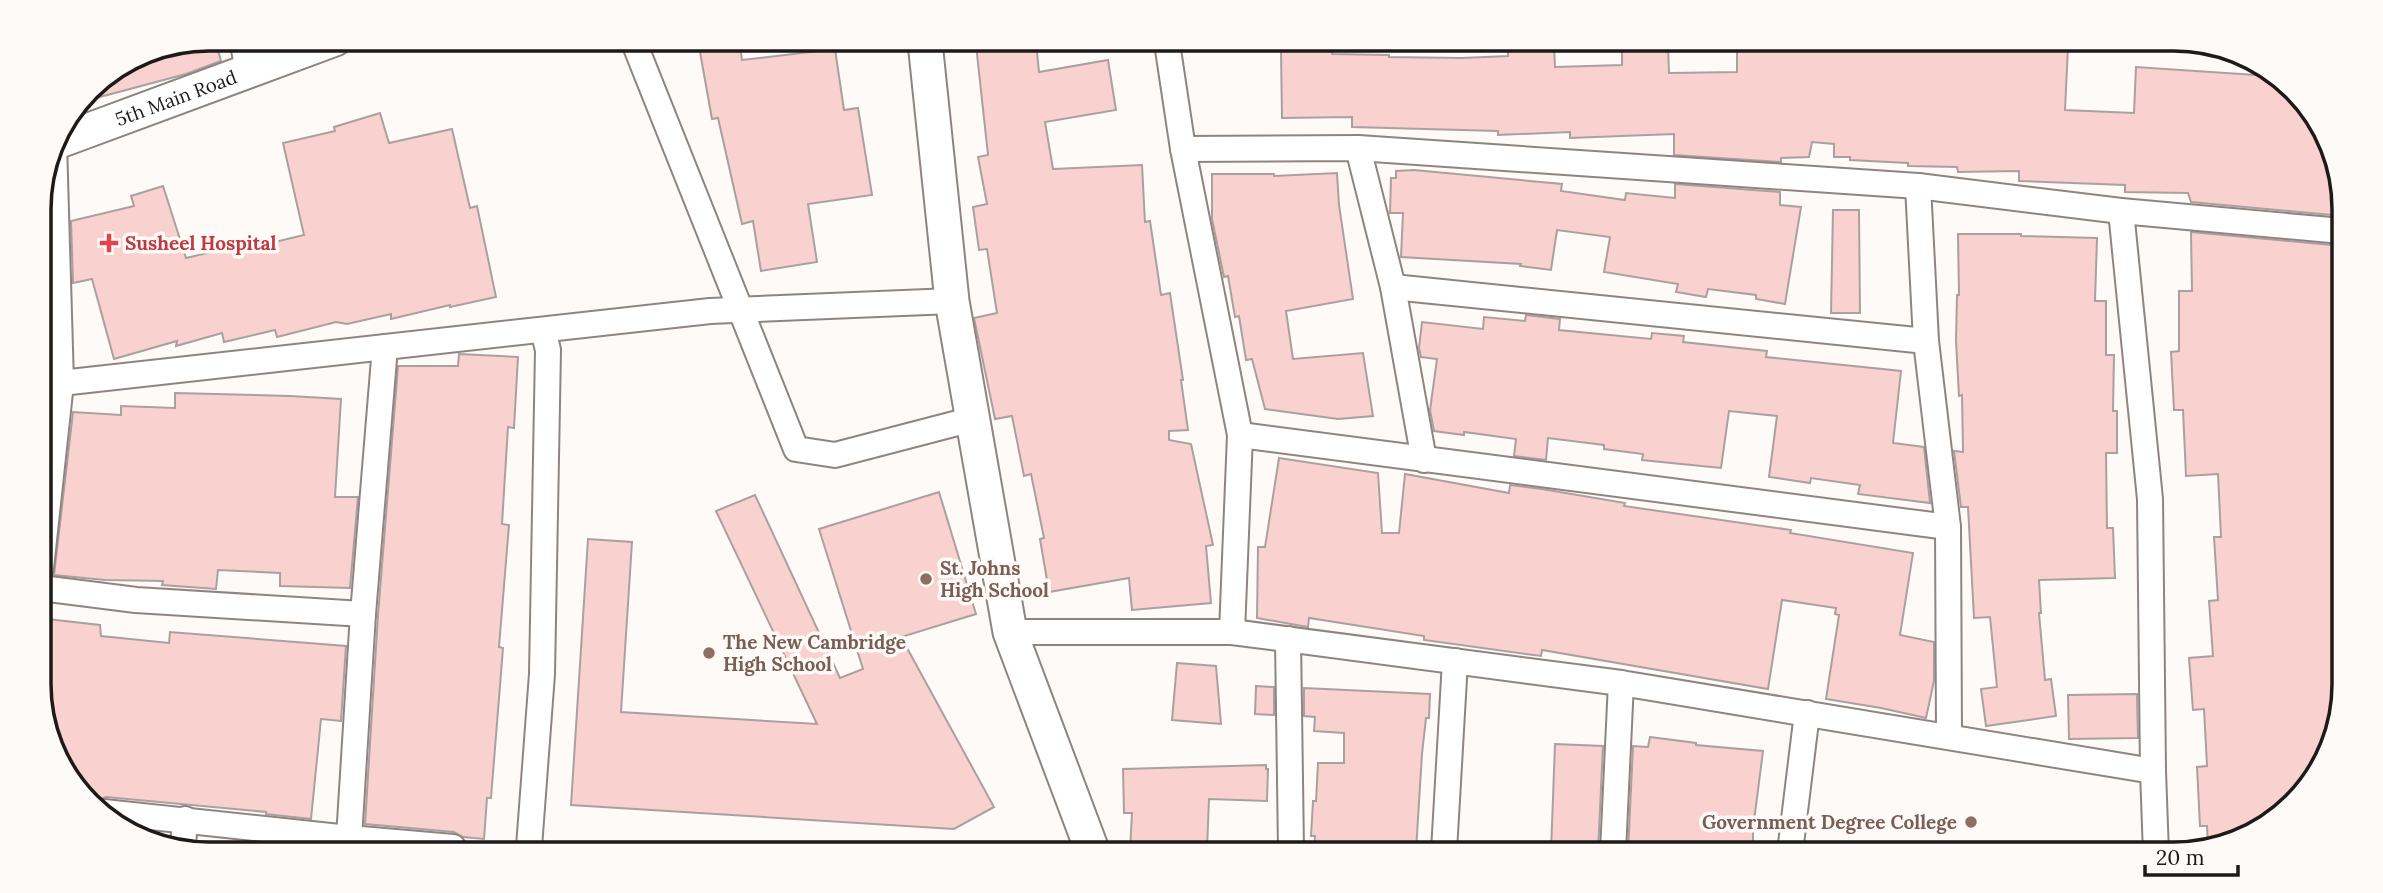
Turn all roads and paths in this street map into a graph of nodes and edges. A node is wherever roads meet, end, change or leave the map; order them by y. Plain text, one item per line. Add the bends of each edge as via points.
1 (244, 51) edge
2 (302, 51) edge
3 (637, 51) edge
4 (926, 51) edge
5 (1168, 51) edge
6 (247, 71) junction
7 (68, 138) edge
8 (1358, 148) junction
9 (1184, 149) junction
10 (53, 183) edge
11 (1918, 186) junction
12 (2121, 211) junction
13 (2332, 230) edge
14 (1393, 287) junction
15 (952, 301) junction
16 (740, 310) junction
17 (51, 325) edge
18 (543, 330) junction
19 (1926, 341) junction
20 (385, 347) junction
21 (51, 386) edge
22 (973, 419) junction
23 (1240, 435) junction
24 (1424, 460) junction
25 (1948, 527) junction
26 (51, 589) edge
27 (363, 614) junction
28 (1010, 632) junction
29 (1232, 632) junction
30 (1288, 639) junction
31 (1455, 661) junction
32 (1622, 683) junction
33 (1807, 713) junction
34 (1949, 736) junction
35 (2153, 771) junction
36 (118, 813) edge
37 (185, 819) junction
38 (349, 838) junction
39 (183, 840) edge
40 (395, 842) edge
41 (529, 842) edge
42 (1089, 842) edge
43 (1291, 842) edge
44 (1445, 842) edge
45 (1614, 842) edge
46 (1791, 842) edge
47 (2156, 842) edge

1 - 6 street
2 - 6 street, 5th Main Road
3 - 16 street
4 - 15 street
5 - 9 street
6 - 7 street, 5th Main Road
8 - 9 street
8 - 11 street
8 - 14 street
9 - 23 street
10 - 17 street
11 - 12 street
11 - 19 street
12 - 13 street
12 - 35 street via 2150,499
14 - 19 street
14 - 24 street
15 - 16 street
15 - 22 street
16 - 18 street
16 - 22 street via 796,449 835,455
18 - 20 street
18 - 41 street via 548,350 542,674
19 - 25 street
20 - 21 street
20 - 27 street
22 - 28 street
23 - 24 street
23 - 29 street
24 - 25 street
25 - 34 street
26 - 27 street via 136,600
27 - 38 street
28 - 29 street
28 - 42 street
29 - 30 street
30 - 31 street
30 - 43 street
31 - 32 street
31 - 44 street
32 - 33 street
32 - 45 street
33 - 34 street
33 - 46 street
34 - 35 street
35 - 47 street
36 - 37 street
37 - 38 street
37 - 39 street
38 - 40 street

